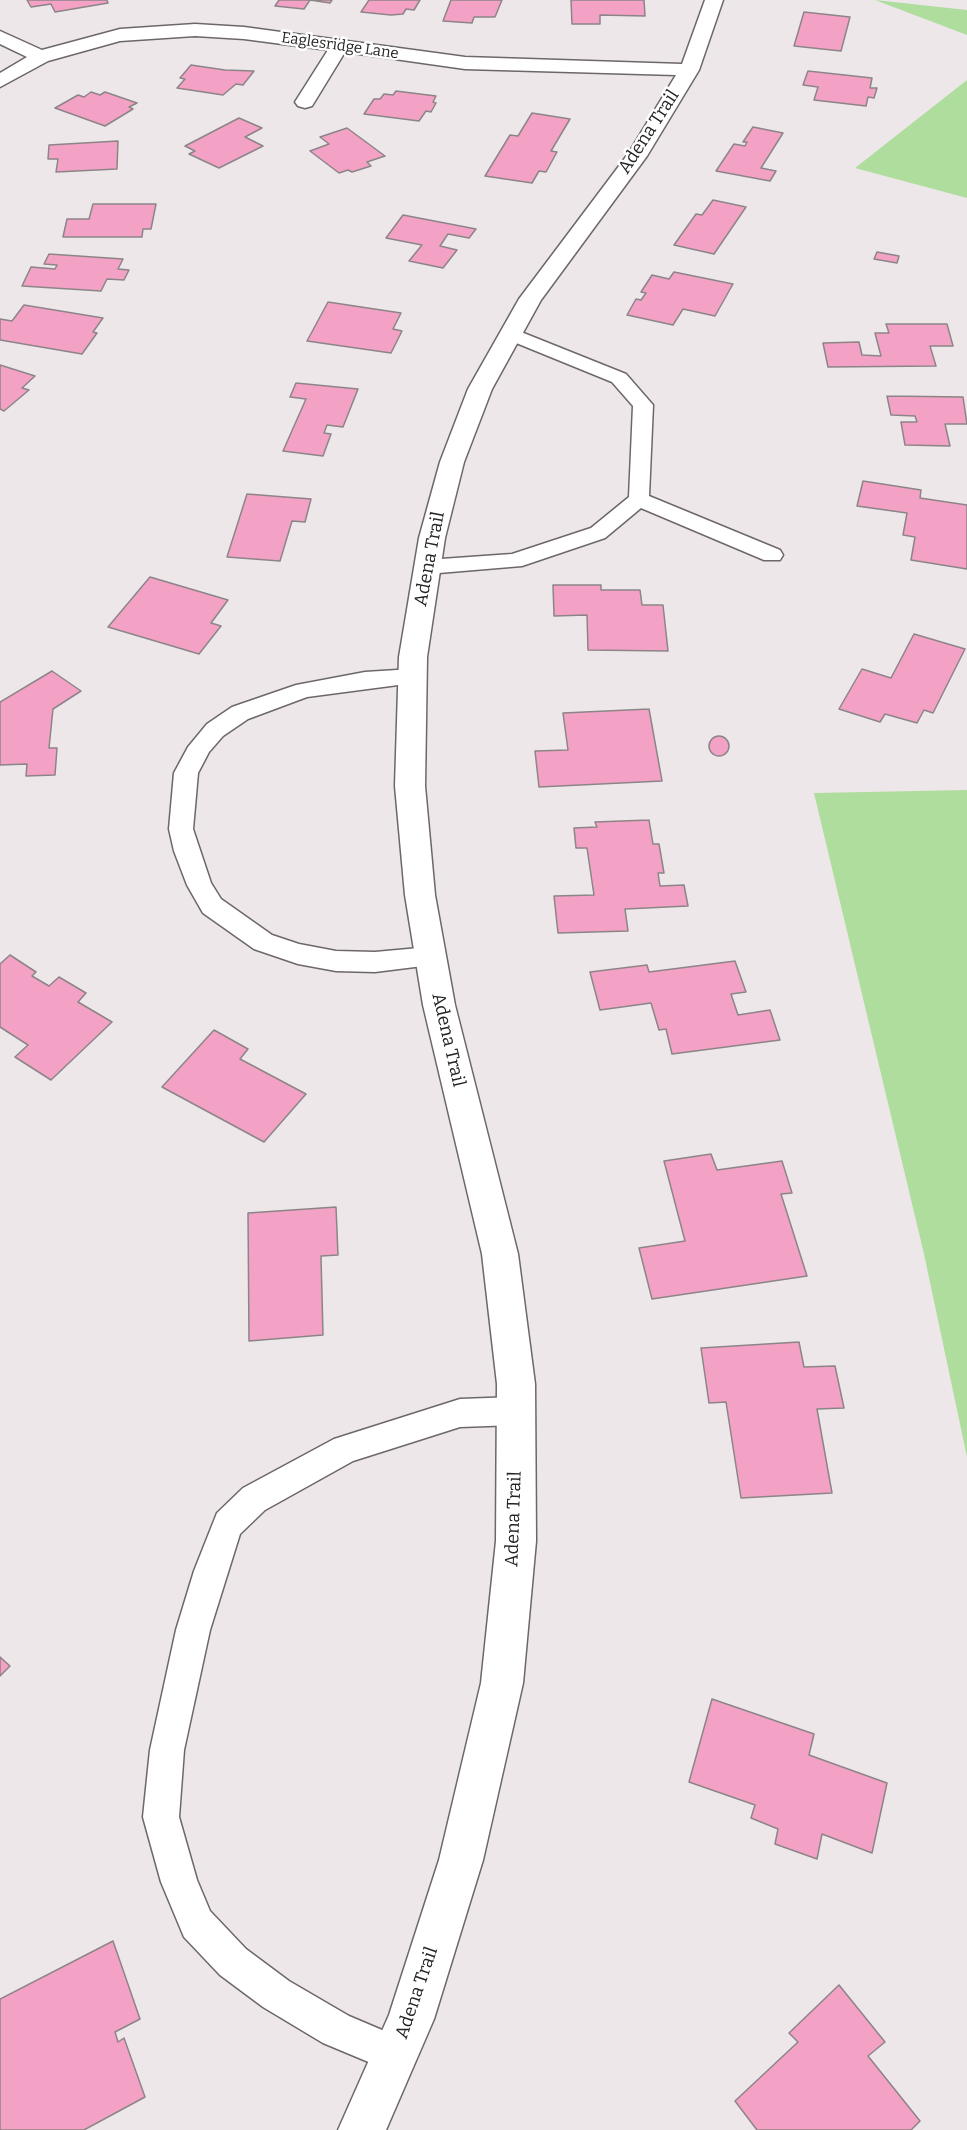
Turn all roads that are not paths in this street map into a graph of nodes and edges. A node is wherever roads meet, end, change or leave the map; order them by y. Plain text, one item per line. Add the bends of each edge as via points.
1 (714, 0) edge
2 (0, 37) edge
3 (339, 47) junction
4 (41, 57) junction
5 (689, 70) junction
6 (0, 81) edge
7 (305, 102) dead end
8 (511, 334) junction
9 (639, 500) junction
10 (772, 555) dead end
11 (428, 567) junction
12 (413, 676) junction
13 (430, 957) junction
14 (516, 1411) junction
15 (395, 2054) junction
16 (362, 2130) edge

1 - 5 street, Adena Trail
2 - 4 street
3 - 4 street, Eaglesridge Lane via 244,33 159,31 82,44
3 - 5 street, Eaglesridge Lane via 465,63
3 - 7 street
4 - 6 street, Eaglesridge Lane
5 - 8 street, Adena Trail via 637,156 530,299
8 - 9 lane via 620,378 643,405
8 - 11 street, Adena Trail via 480,389 452,462
9 - 10 lane
9 - 11 lane via 598,533 514,561
11 - 12 street, Adena Trail
12 - 13 street, Adena Trail via 410,786
12 - 13 lane via 304,690 240,713 215,730 186,773 182,829 199,885 212,906 263,942 336,961
13 - 14 street, Adena Trail via 500,1254
14 - 15 street, Adena Trail via 516,1541 501,1683 461,1860 411,2019
14 - 15 lane via 460,1413 345,1449 254,1498 228,1524 210,1571 166,1750 160,1817 196,1924 233,1962 276,1994 336,2030
15 - 16 street, Adena Trail

